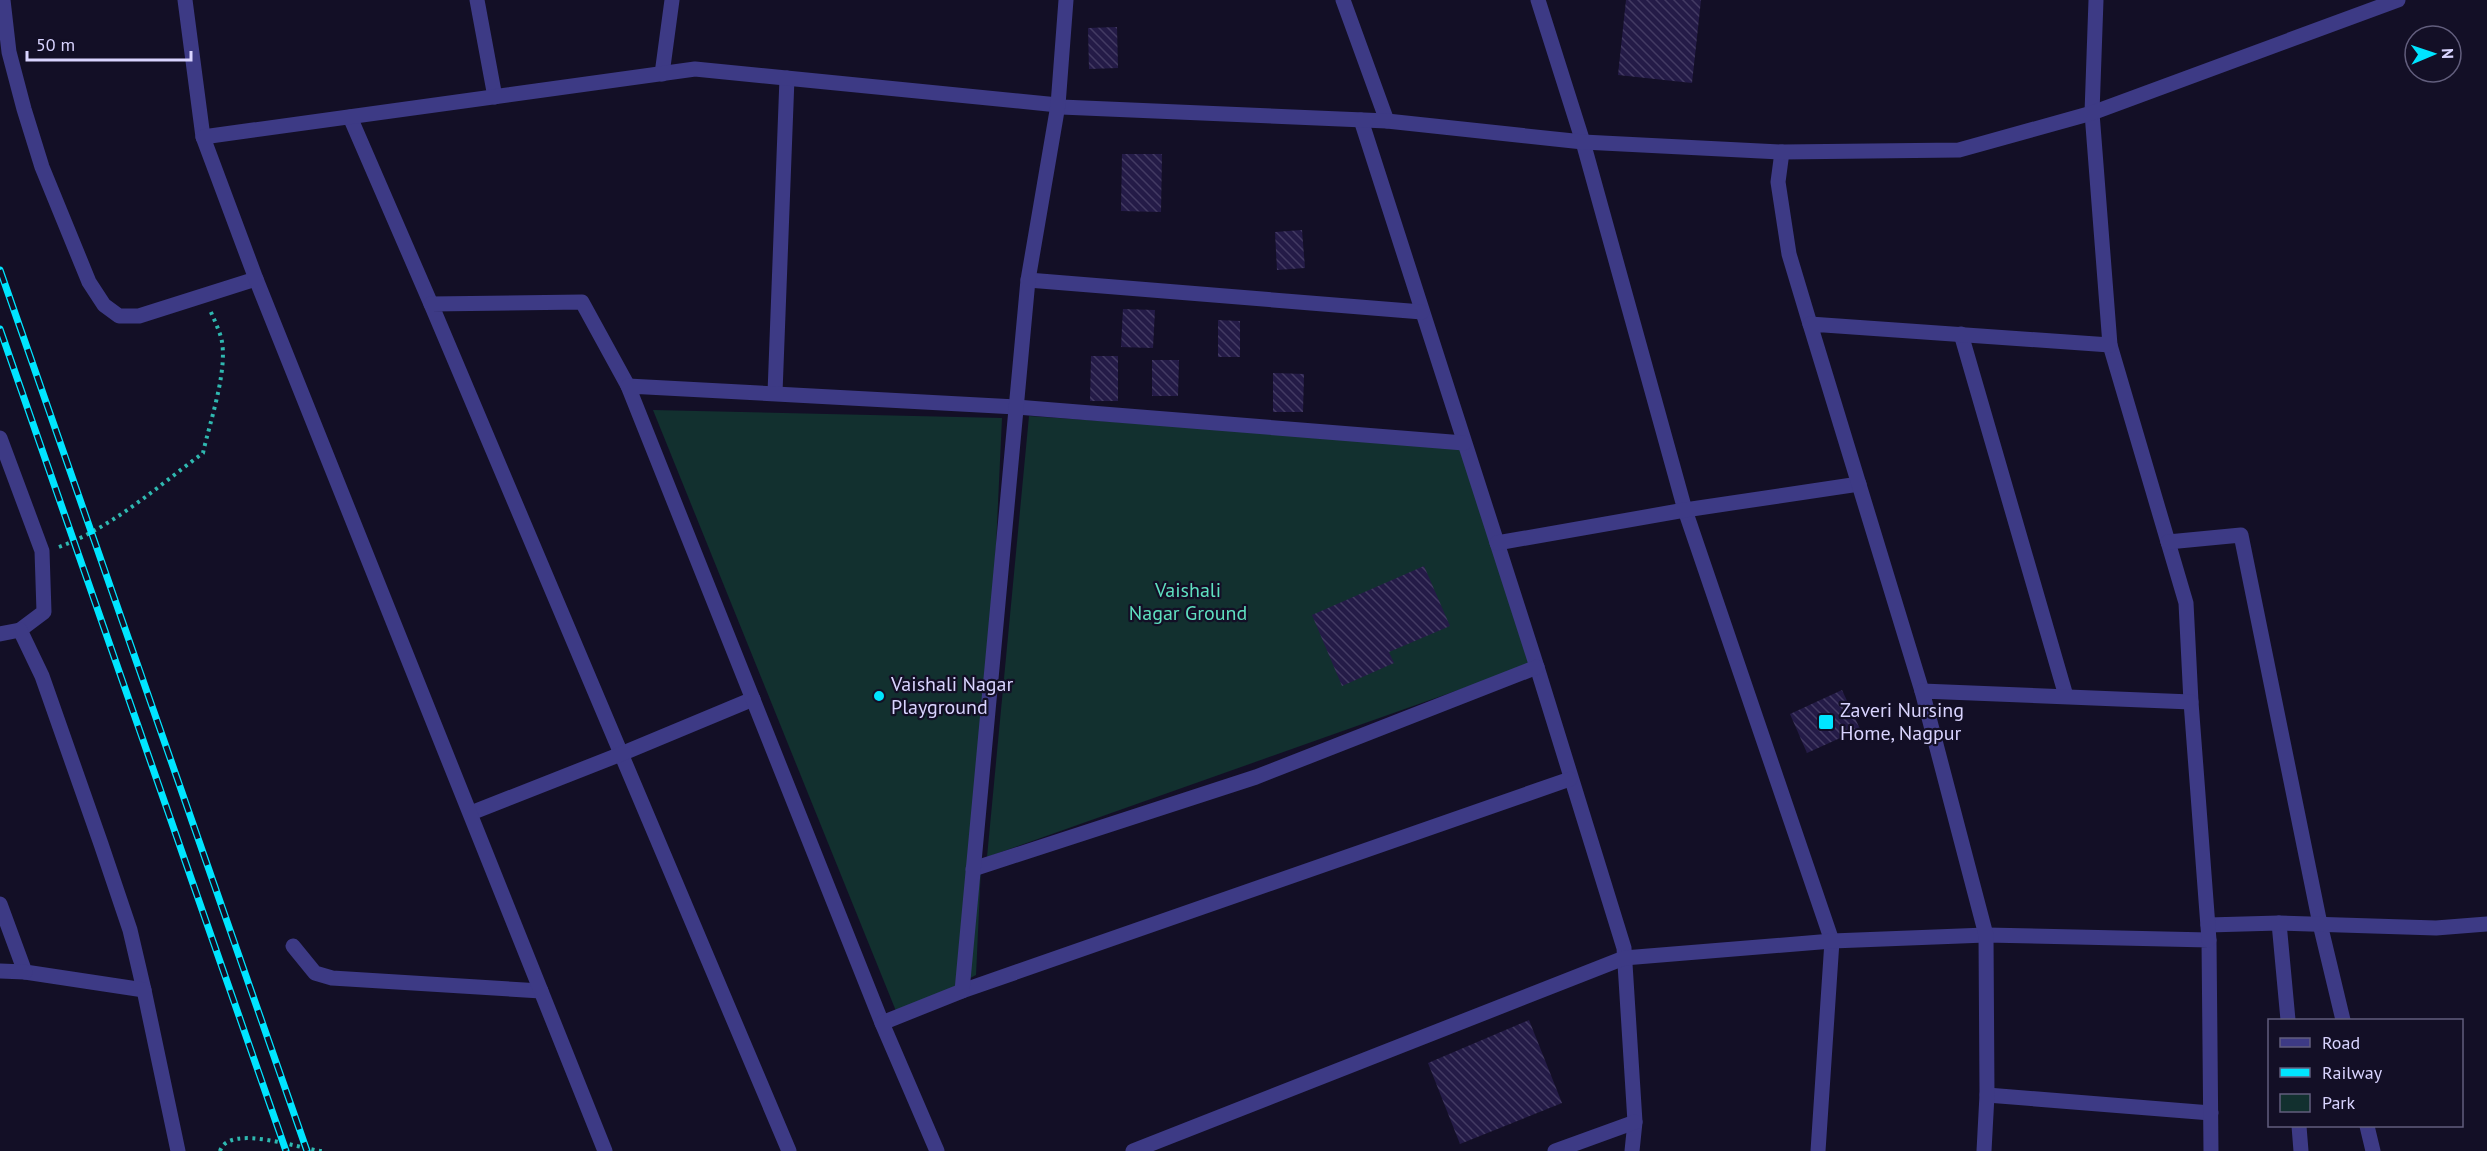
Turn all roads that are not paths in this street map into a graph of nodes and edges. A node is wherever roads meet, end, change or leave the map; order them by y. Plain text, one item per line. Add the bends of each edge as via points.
1 (3, 0) edge
2 (185, 0) edge
3 (477, 0) edge
4 (672, 0) edge
5 (1066, 0) edge
6 (1343, 0) edge
7 (1538, 0) edge
8 (2096, 0) edge
9 (2398, 0) edge
10 (662, 74) junction
11 (787, 78) junction
12 (495, 97) junction
13 (1058, 105) junction
14 (2092, 112) junction
15 (350, 117) junction
16 (1361, 120) junction
17 (1387, 121) junction
18 (203, 137) junction
19 (1583, 142) junction
20 (1782, 152) junction
21 (256, 279) junction
22 (1028, 280) junction
23 (431, 303) junction
24 (1422, 312) junction
25 (1810, 324) junction
26 (1961, 334) junction
27 (2110, 345) junction
28 (628, 386) junction
29 (775, 393) junction
30 (1016, 407) junction
31 (0, 438) edge
32 (1464, 443) junction
33 (1859, 484) junction
34 (1686, 510) junction
35 (2168, 542) junction
36 (1497, 543) junction
37 (20, 630) junction
38 (0, 634) edge
39 (1537, 667) junction
40 (1922, 691) junction
41 (2066, 696) junction
42 (753, 699) junction
43 (2191, 702) junction
44 (621, 754) junction
45 (1570, 779) junction
46 (471, 813) junction
47 (973, 869) junction
48 (0, 904) edge
49 (2278, 922) junction
50 (2320, 924) junction
51 (2487, 924) edge
52 (2208, 933) junction
53 (1986, 935) junction
54 (1832, 941) junction
55 (293, 946) dead end
56 (1624, 958) junction
57 (0, 971) edge
58 (25, 972) junction
59 (144, 990) junction
60 (541, 991) junction
61 (962, 991) junction
62 (2288, 1019) edge
63 (2343, 1019) edge
64 (882, 1023) junction
65 (1987, 1095) junction
66 (2211, 1113) junction
67 (1635, 1122) junction
68 (2299, 1127) edge
69 (2367, 1127) edge
70 (178, 1151) edge
71 (605, 1151) edge
72 (789, 1151) edge
73 (937, 1151) edge
74 (1133, 1151) edge
75 (1555, 1151) edge
76 (1632, 1151) edge
77 (1818, 1151) edge
78 (1984, 1151) edge
79 (2211, 1151) edge
80 (2301, 1151) edge
81 (2373, 1151) edge

1 - 21 street via 9,52 42,167 89,282 104,305 120,316 139,316
2 - 18 street
3 - 12 street
4 - 10 street
5 - 13 street
6 - 17 street
7 - 19 street
8 - 14 street
9 - 14 street
10 - 11 street via 695,69
10 - 12 street
11 - 13 street
11 - 29 street
12 - 15 street
13 - 16 street
13 - 22 street
14 - 20 street via 1959,150
14 - 27 street
15 - 18 street
15 - 23 street
16 - 17 street
16 - 24 street
17 - 19 street
18 - 21 street
19 - 20 street
19 - 34 street
20 - 25 street via 1778,182 1790,254
21 - 46 street
22 - 24 street
22 - 30 street
23 - 28 street via 582,302
23 - 44 street
24 - 32 street
25 - 26 street
25 - 33 street
26 - 27 street
26 - 41 street
27 - 35 street
28 - 29 street
28 - 42 street
29 - 30 street
30 - 32 street
30 - 47 street
31 - 37 street via 42,551 44,612
32 - 36 street
33 - 34 street
33 - 40 street
34 - 36 street
34 - 54 street
35 - 43 street via 2186,603
35 - 50 street via 2241,535
36 - 39 street
37 - 38 street
37 - 59 street via 42,676 101,844 130,930
39 - 45 street
39 - 47 street via 1256,777
40 - 41 street
40 - 53 street
41 - 43 street
42 - 44 street
42 - 64 street
43 - 52 street
44 - 46 street
44 - 72 street
45 - 56 street
45 - 61 street
46 - 60 street
47 - 61 street
48 - 58 street
49 - 50 street
49 - 52 street
49 - 62 street
50 - 51 street via 2436,928
50 - 63 street
52 - 53 street
52 - 66 street
53 - 54 street
53 - 65 street
54 - 56 street
54 - 77 street
55 - 60 street via 315,973 332,978
56 - 67 street
56 - 74 street
57 - 58 street
58 - 59 street
59 - 70 street
60 - 71 street
61 - 64 street
64 - 73 street
65 - 66 street
65 - 78 street
66 - 79 street
67 - 75 street
67 - 76 street
68 - 80 street
69 - 81 street

